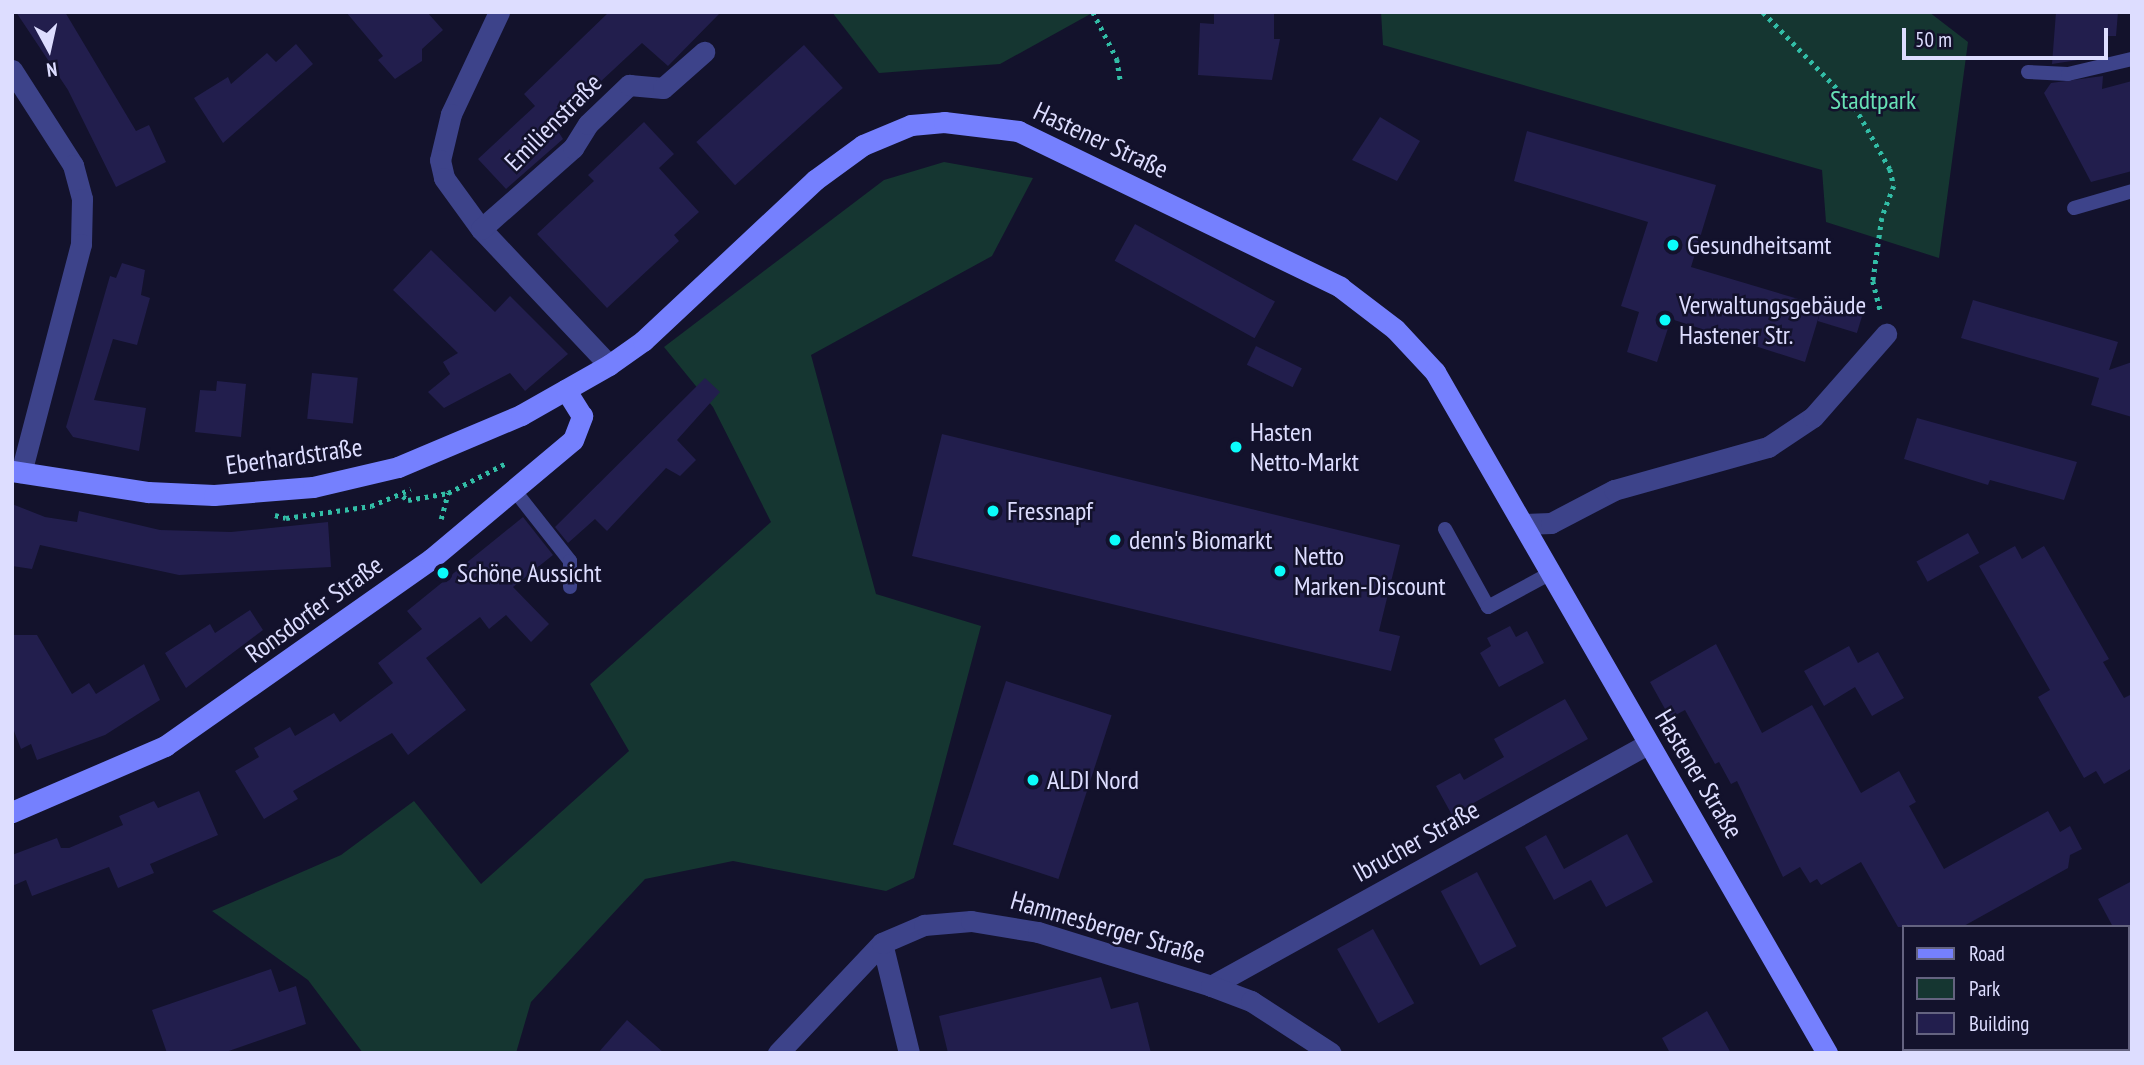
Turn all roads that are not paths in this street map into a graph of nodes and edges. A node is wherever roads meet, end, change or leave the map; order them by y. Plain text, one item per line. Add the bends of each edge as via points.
1 (499, 12) edge
2 (704, 52) dead end
3 (2132, 59) edge
4 (12, 70) edge
5 (2028, 72) dead end
6 (2132, 191) edge
7 (2074, 208) dead end
8 (481, 229) junction
9 (1886, 334) road end
10 (608, 365) junction
11 (566, 390) junction
12 (17, 472) edge
13 (515, 491) junction
14 (1524, 524) junction
15 (1445, 529) dead end
16 (1551, 573) junction
17 (570, 587) dead end
18 (1648, 744) junction
19 (12, 812) edge
20 (882, 943) junction
21 (1211, 986) junction
22 (778, 1053) edge
23 (909, 1053) edge
24 (1331, 1053) edge
25 (1827, 1053) edge

1 - 8 street via 451,114 440,160 462,208
2 - 8 street, Emilienstraße via 663,88 629,85 588,124 573,148
3 - 5 lane via 2068,74
4 - 12 street via 73,165 82,199 81,244
6 - 7 lane
8 - 10 street
9 - 14 street via 1813,417 1768,447 1614,490 1551,523
10 - 11 main road, Hastener Straße
10 - 14 main road, Hastener Straße via 643,341 815,180 863,145 911,125 944,122 1018,131 1254,241 1374,312 1435,372
11 - 12 main road, Eberhardstraße via 489,430 398,467 313,487 214,495 148,492
11 - 13 main road, Ronsdorfer Straße via 582,416 581,428 560,456
13 - 17 lane via 570,561
13 - 19 main road, Ronsdorfer Straße via 206,720 111,772
14 - 16 main road, Hastener Straße
15 - 16 lane via 1488,607
16 - 18 main road, Hastener Straße
18 - 21 street, Ibrucher Straße
18 - 25 main road, Hastener Straße
20 - 21 street, Hammesberger Straße via 934,923 996,922
20 - 22 street, Hammesberger Straße
20 - 23 street
21 - 24 street, Hammesberger Straße via 1293,1024

